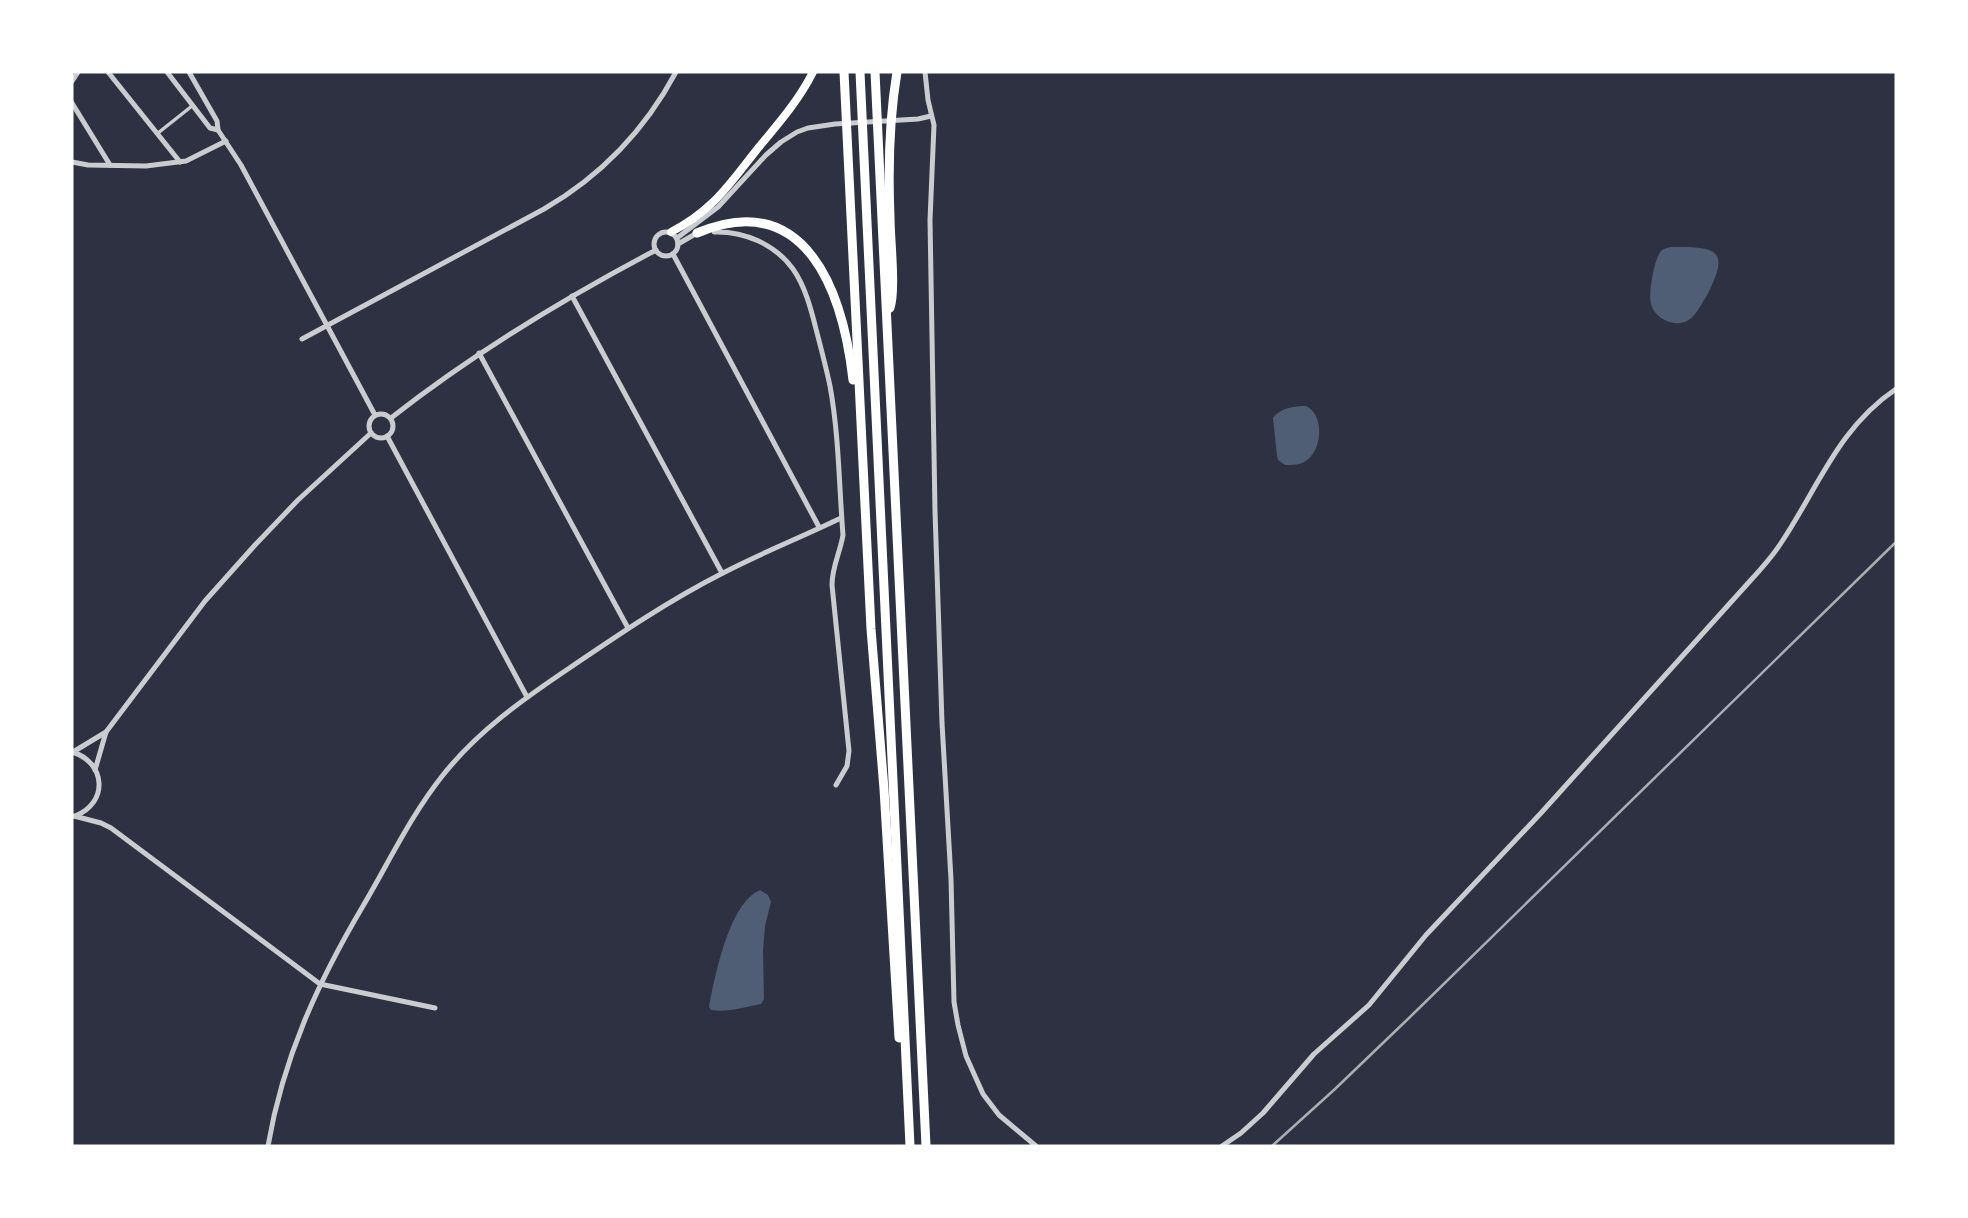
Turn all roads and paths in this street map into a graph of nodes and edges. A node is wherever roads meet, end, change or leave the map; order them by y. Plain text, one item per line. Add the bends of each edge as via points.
1 (78, 72) edge
2 (108, 72) edge
3 (167, 72) edge
4 (189, 72) edge
5 (676, 72) edge
6 (813, 72) edge
7 (844, 72) edge
8 (860, 72) edge
9 (875, 72) edge
10 (897, 72) edge
11 (925, 72) edge
12 (72, 81) edge
13 (72, 103) edge
14 (193, 105) junction
15 (931, 116) junction
16 (218, 130) junction
17 (158, 133) junction
18 (226, 141) junction
19 (72, 162) edge
20 (180, 162) junction
21 (110, 165) junction
22 (697, 233) junction
23 (676, 238) junction
24 (656, 250) junction
25 (673, 254) junction
26 (572, 296) junction
27 (887, 320) junction
28 (327, 326) junction
29 (302, 339) dead end
30 (479, 353) junction
31 (1896, 389) edge
32 (375, 415) junction
33 (391, 418) junction
34 (371, 433) junction
35 (387, 436) junction
36 (841, 518) junction
37 (820, 527) junction
38 (722, 573) junction
39 (870, 607) junction
40 (628, 628) junction
41 (527, 697) junction
42 (106, 732) junction
43 (72, 752) edge
44 (95, 769) junction
45 (836, 785) dead end
46 (73, 817) edge
47 (320, 984) junction
48 (435, 1008) dead end
49 (906, 1056) junction
50 (268, 1146) edge
51 (910, 1146) edge
52 (926, 1146) edge
53 (1035, 1146) edge
54 (1222, 1146) edge

1 - 12 street
2 - 17 street
3 - 14 street
4 - 16 street
5 - 28 street via 633,137 576,189
6 - 23 highway via 722,195
7 - 39 highway
8 - 49 highway
9 - 27 highway
10 - 27 highway via 889,175 892,303
11 - 15 street
13 - 21 street
14 - 16 street via 209,128
14 - 17 street
15 - 23 street via 835,124 789,136 718,207
15 - 53 street via 935,512 954,1002 966,1056 983,1094 999,1115
16 - 18 street
17 - 20 street
18 - 20 street
18 - 28 street
19 - 21 street
20 - 21 street
22 - 23 street
22 - 36 street via 724,232 760,242 785,260 799,280 830,387
22 - 39 highway via 740,221 775,228 806,248 832,290 852,368 864,579
23 - 24 street via 662,232 654,242
23 - 25 street
24 - 25 street
24 - 26 street
25 - 37 street
26 - 30 street
26 - 38 street
27 - 52 highway
28 - 29 street
28 - 32 street
30 - 33 street
30 - 40 street
31 - 54 street via 1870,410 1840,446 1782,542 1750,581 1426,935 1369,1005 1305,1063 1263,1113
32 - 33 street
32 - 34 street via 370,421
33 - 35 street via 393,428
34 - 35 street
34 - 42 street via 235,566
35 - 41 street
36 - 37 street
36 - 45 street via 842,540 832,585 849,751
37 - 38 street
38 - 40 street
39 - 49 highway via 897,1019
40 - 41 street
41 - 47 street via 484,731 433,788
42 - 43 street
42 - 44 street
43 - 44 street
44 - 46 street via 99,786 95,801
46 - 47 street via 111,828
47 - 48 street
47 - 50 street via 290,1058
49 - 51 highway

